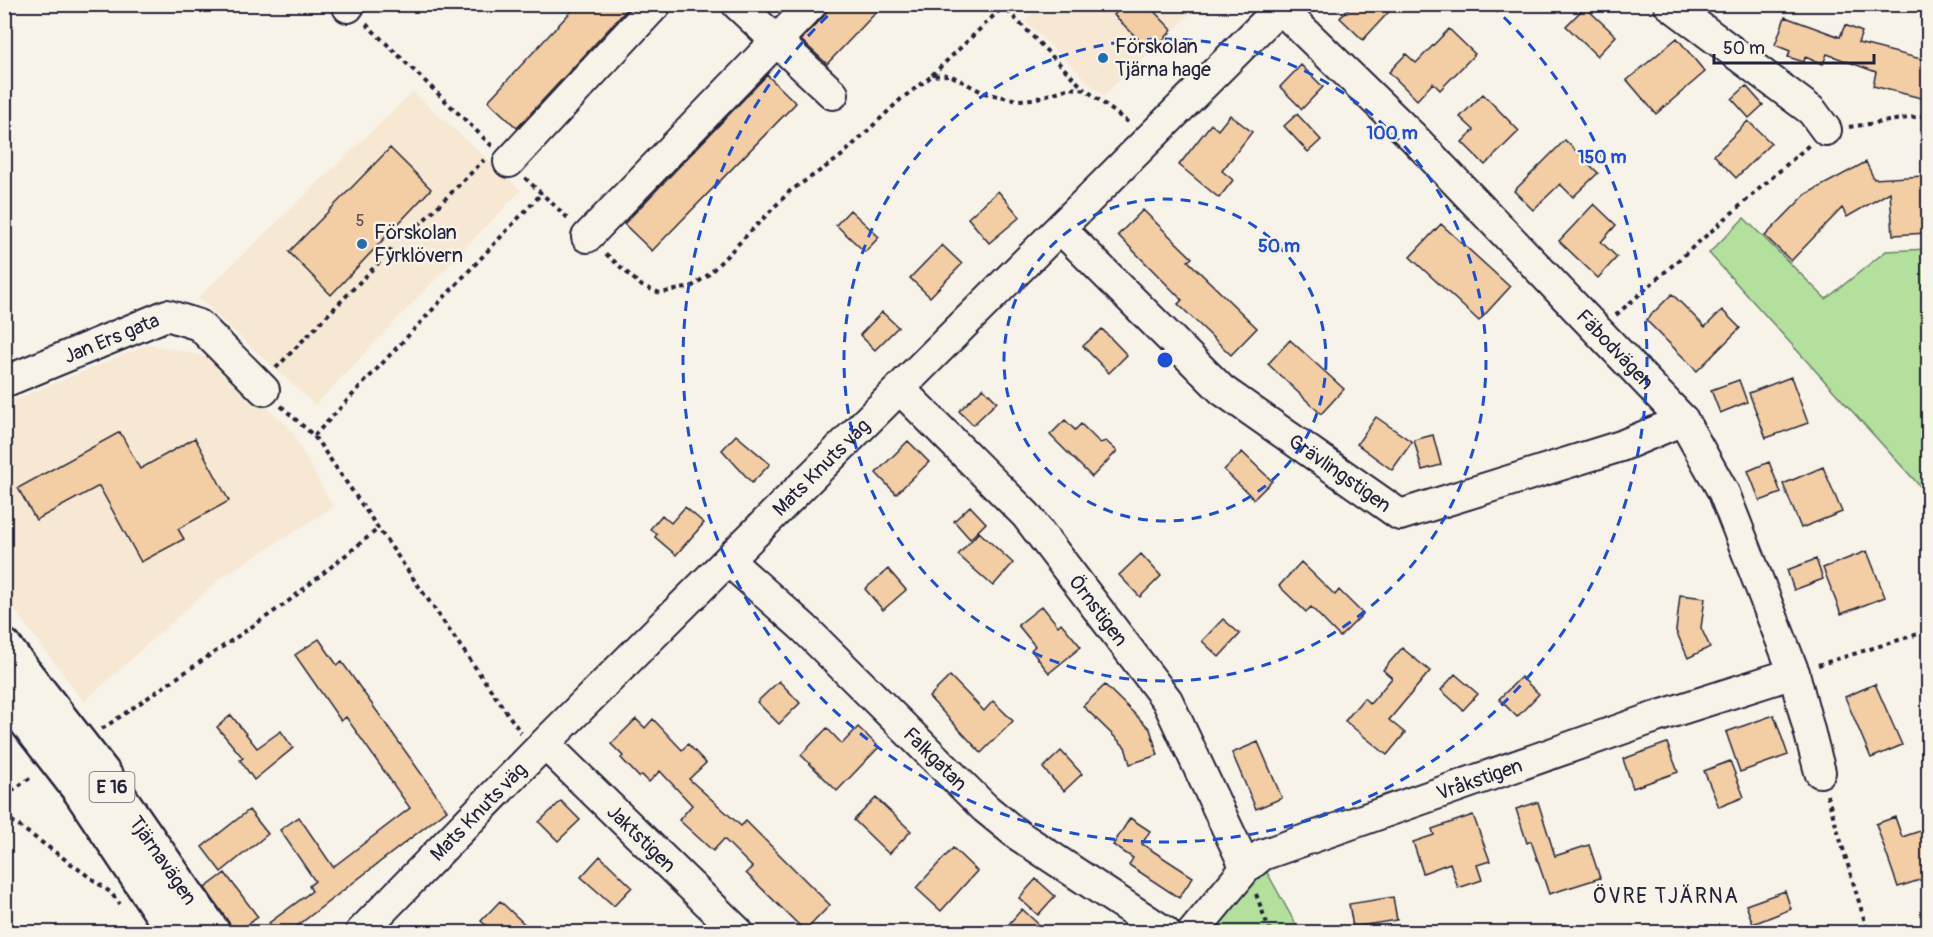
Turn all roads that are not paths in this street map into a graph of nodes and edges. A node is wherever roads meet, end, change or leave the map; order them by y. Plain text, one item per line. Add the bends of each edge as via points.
1 (656, 4) edge
2 (737, 4) edge
3 (812, 4) edge
4 (1669, 4) edge
5 (1283, 7) edge
6 (777, 42) junction
7 (834, 94) dead end
8 (1826, 130) road end
9 (508, 162) road end
10 (1061, 229) junction
11 (587, 237) road end
12 (4, 382) edge
13 (261, 387) road end
14 (900, 389) junction
15 (1683, 420) junction
16 (729, 561) junction
17 (4, 646) edge
18 (1794, 673) junction
19 (4, 693) edge
20 (540, 749) junction
21 (1820, 772) road end
22 (1246, 868) junction
23 (371, 929) edge
24 (1194, 932) edge
25 (174, 933) edge
26 (213, 933) edge
27 (738, 933) edge
28 (1165, 933) edge

1 - 9 street
2 - 6 street
3 - 6 street
4 - 8 street via 1812,111
5 - 10 street, Mats Knuts väg
5 - 15 street, Fäbodvägen
6 - 7 street
6 - 11 street
10 - 14 street, Mats Knuts väg
10 - 15 street, Grävlingstigen via 1222,390 1400,515 1622,446
12 - 13 street, Jan Ers gata via 167,315 200,325
14 - 16 street, Mats Knuts väg
14 - 22 street, Örnstigen via 1026,515 1167,700
15 - 18 street, Fäbodvägen via 1724,493
16 - 20 street, Mats Knuts väg
16 - 28 street, Falkgatan via 804,628 985,808 1018,835
17 - 26 highway, Tjärnavägen / E 16 via 103,773
18 - 21 street, Fäbodvägen
18 - 22 street, Vråkstigen via 1262,855
19 - 25 highway, Tjärnavägen / E 16 via 80,791
20 - 23 street, Mats Knuts väg
20 - 27 street, Jaktstigen
22 - 24 street, Vråkstigen

